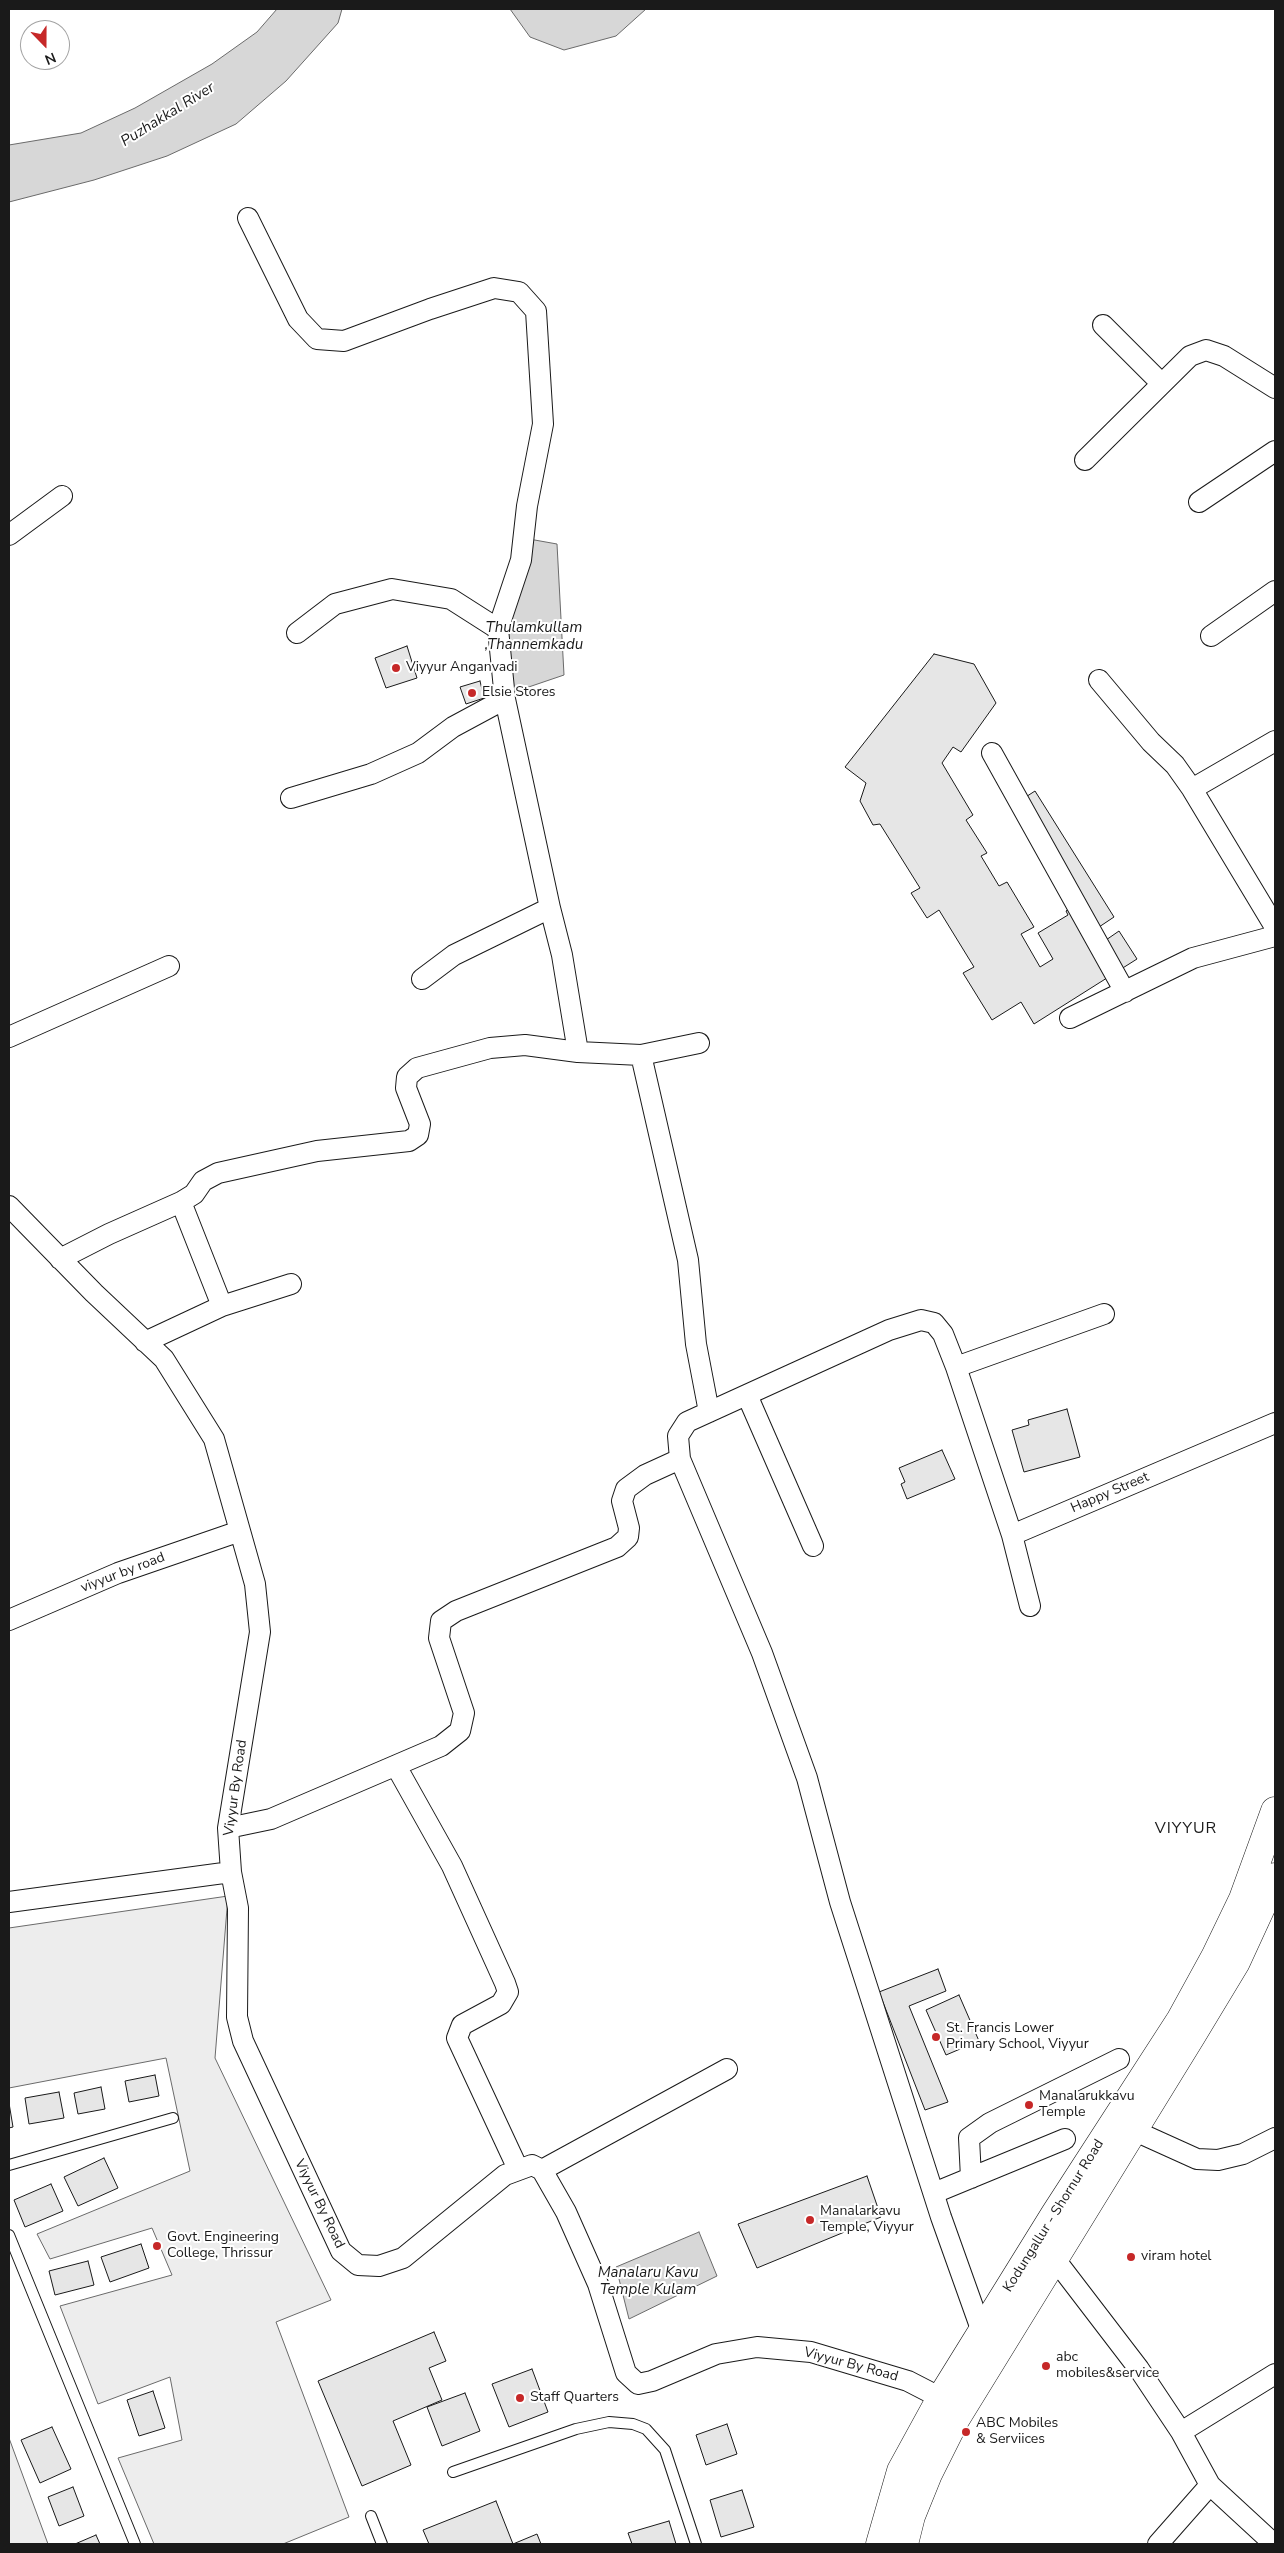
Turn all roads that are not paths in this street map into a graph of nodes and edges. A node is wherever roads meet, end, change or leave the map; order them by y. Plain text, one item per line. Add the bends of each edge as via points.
1 (248, 218) dead end
2 (1104, 325) dead end
3 (1161, 383) junction
4 (1275, 388) edge
5 (1275, 451) edge
6 (1085, 460) dead end
7 (62, 496) dead end
8 (1199, 502) dead end
9 (9, 535) edge
10 (1275, 591) edge
11 (498, 628) junction
12 (297, 633) dead end
13 (1211, 636) dead end
14 (1099, 680) dead end
15 (505, 699) junction
16 (1275, 741) edge
17 (992, 753) dead end
18 (1192, 789) junction
19 (291, 798) dead end
20 (550, 908) junction
21 (1275, 927) edge
22 (1275, 936) edge
23 (169, 966) dead end
24 (422, 979) dead end
25 (1125, 992) junction
26 (1070, 1018) dead end
27 (9, 1037) edge
28 (699, 1043) dead end
29 (578, 1052) junction
30 (641, 1056) junction
31 (182, 1202) junction
32 (9, 1206) edge
33 (60, 1259) junction
34 (291, 1284) dead end
35 (222, 1306) junction
36 (1104, 1314) dead end
37 (145, 1342) junction
38 (956, 1366) junction
39 (747, 1395) junction
40 (709, 1412) junction
41 (1275, 1423) edge
42 (680, 1459) junction
43 (240, 1531) junction
44 (1012, 1535) junction
45 (814, 1546) dead end
46 (1030, 1606) dead end
47 (9, 1619) edge
48 (396, 1766) junction
49 (1275, 1811) edge
50 (228, 1828) junction
51 (231, 1872) junction
52 (1275, 1876) edge
53 (9, 1902) edge
54 (1119, 2059) dead end
55 (727, 2069) dead end
56 (173, 2118) dead end
57 (1135, 2131) junction
58 (1275, 2138) edge
59 (1066, 2139) dead end
60 (9, 2165) edge
61 (518, 2169) junction
62 (542, 2170) junction
63 (971, 2178) junction
64 (934, 2193) junction
65 (9, 2235) edge
66 (1054, 2258) junction
67 (982, 2332) junction
68 (972, 2370) junction
69 (1275, 2374) edge
70 (941, 2398) junction
71 (1181, 2432) junction
72 (453, 2472) dead end
73 (1210, 2485) junction
74 (371, 2516) dead end
75 (1270, 2532) edge
76 (135, 2544) edge
77 (382, 2544) edge
78 (696, 2544) edge
79 (880, 2544) edge
80 (904, 2544) edge
81 (1158, 2544) edge

1 - 11 street via 298,319 317,338 344,341 494,288 520,292 536,311 544,424 527,506 521,560
2 - 3 street
3 - 4 street via 1190,356 1206,350 1224,356
3 - 6 street
5 - 8 street
7 - 9 street
10 - 13 street
11 - 12 street via 451,599 392,589 335,604
11 - 15 street
14 - 18 street via 1151,742 1175,765
15 - 19 street via 453,728 418,753 371,774
15 - 20 street
16 - 18 street
17 - 25 street
18 - 21 street
20 - 24 street via 454,955
20 - 29 street via 562,955
22 - 25 street via 1193,958
23 - 27 street
25 - 26 street
28 - 30 street
29 - 30 street
29 - 31 street via 525,1046 490,1048 417,1068 407,1077 406,1088 420,1124 418,1134 409,1141 317,1151 218,1173 203,1181 194,1194
30 - 40 street via 688,1260 696,1344
31 - 33 street
31 - 35 street
32 - 33 street, Viyyur By Road
33 - 37 street, Viyyur By Road
34 - 35 street
35 - 37 street
36 - 38 street
37 - 43 street, Viyyur By Road via 164,1359 214,1440
38 - 39 street via 944,1334 934,1323 920,1320 890,1330
38 - 44 street
39 - 40 street
39 - 45 street
40 - 42 street via 687,1422 678,1436
41 - 44 street, Happy Street
42 - 48 street via 645,1475 626,1489 622,1501 628,1537 617,1547 456,1611 441,1621 439,1638 464,1713 460,1731 441,1746
42 - 64 street via 762,1653 806,1778 840,1902
43 - 47 street, viyyur by road via 118,1573
43 - 50 street, Viyyur By Road via 255,1584 260,1632
44 - 46 street
48 - 50 street via 272,1819
48 - 61 street via 452,1866 508,1992 501,2004 462,2025 457,2038
49 - 67 main road, Kodungallur - Shornur Road via 1243,1899 1185,2012
50 - 51 street, Viyyur By Road
51 - 53 street
51 - 61 street, Viyyur By Road via 238,1908 237,2016 243,2041 341,2251 358,2265 379,2266 403,2258 505,2175
52 - 57 main road, Kodungallur - Shornur Road via 1236,1962
54 - 63 street via 990,2123 969,2138
55 - 62 street
56 - 60 lane
57 - 58 street via 1197,2159 1218,2160 1243,2154
57 - 66 main road, Kodungallur - Shornur Road
59 - 63 street
61 - 62 street via 532,2165
62 - 70 street, Viyyur By Road via 566,2212 598,2284 626,2374 638,2384 716,2354 757,2347 810,2352 908,2381
63 - 64 street
64 - 67 street
65 - 76 lane
66 - 68 main road, Kodungallur - Shornur Road
66 - 71 street via 1139,2369
67 - 68 main road, Kodungallur - Shornur Road
68 - 70 main road, Kodungallur - Shornur Road
68 - 80 main road, Kodungallur - Shornur Road via 955,2420 911,2516
69 - 71 street
70 - 79 main road, Kodungallur - Shornur Road via 901,2471
71 - 73 street
72 - 78 lane via 576,2429 609,2422 633,2424 646,2429 665,2450
73 - 75 street
73 - 81 street
74 - 77 lane

